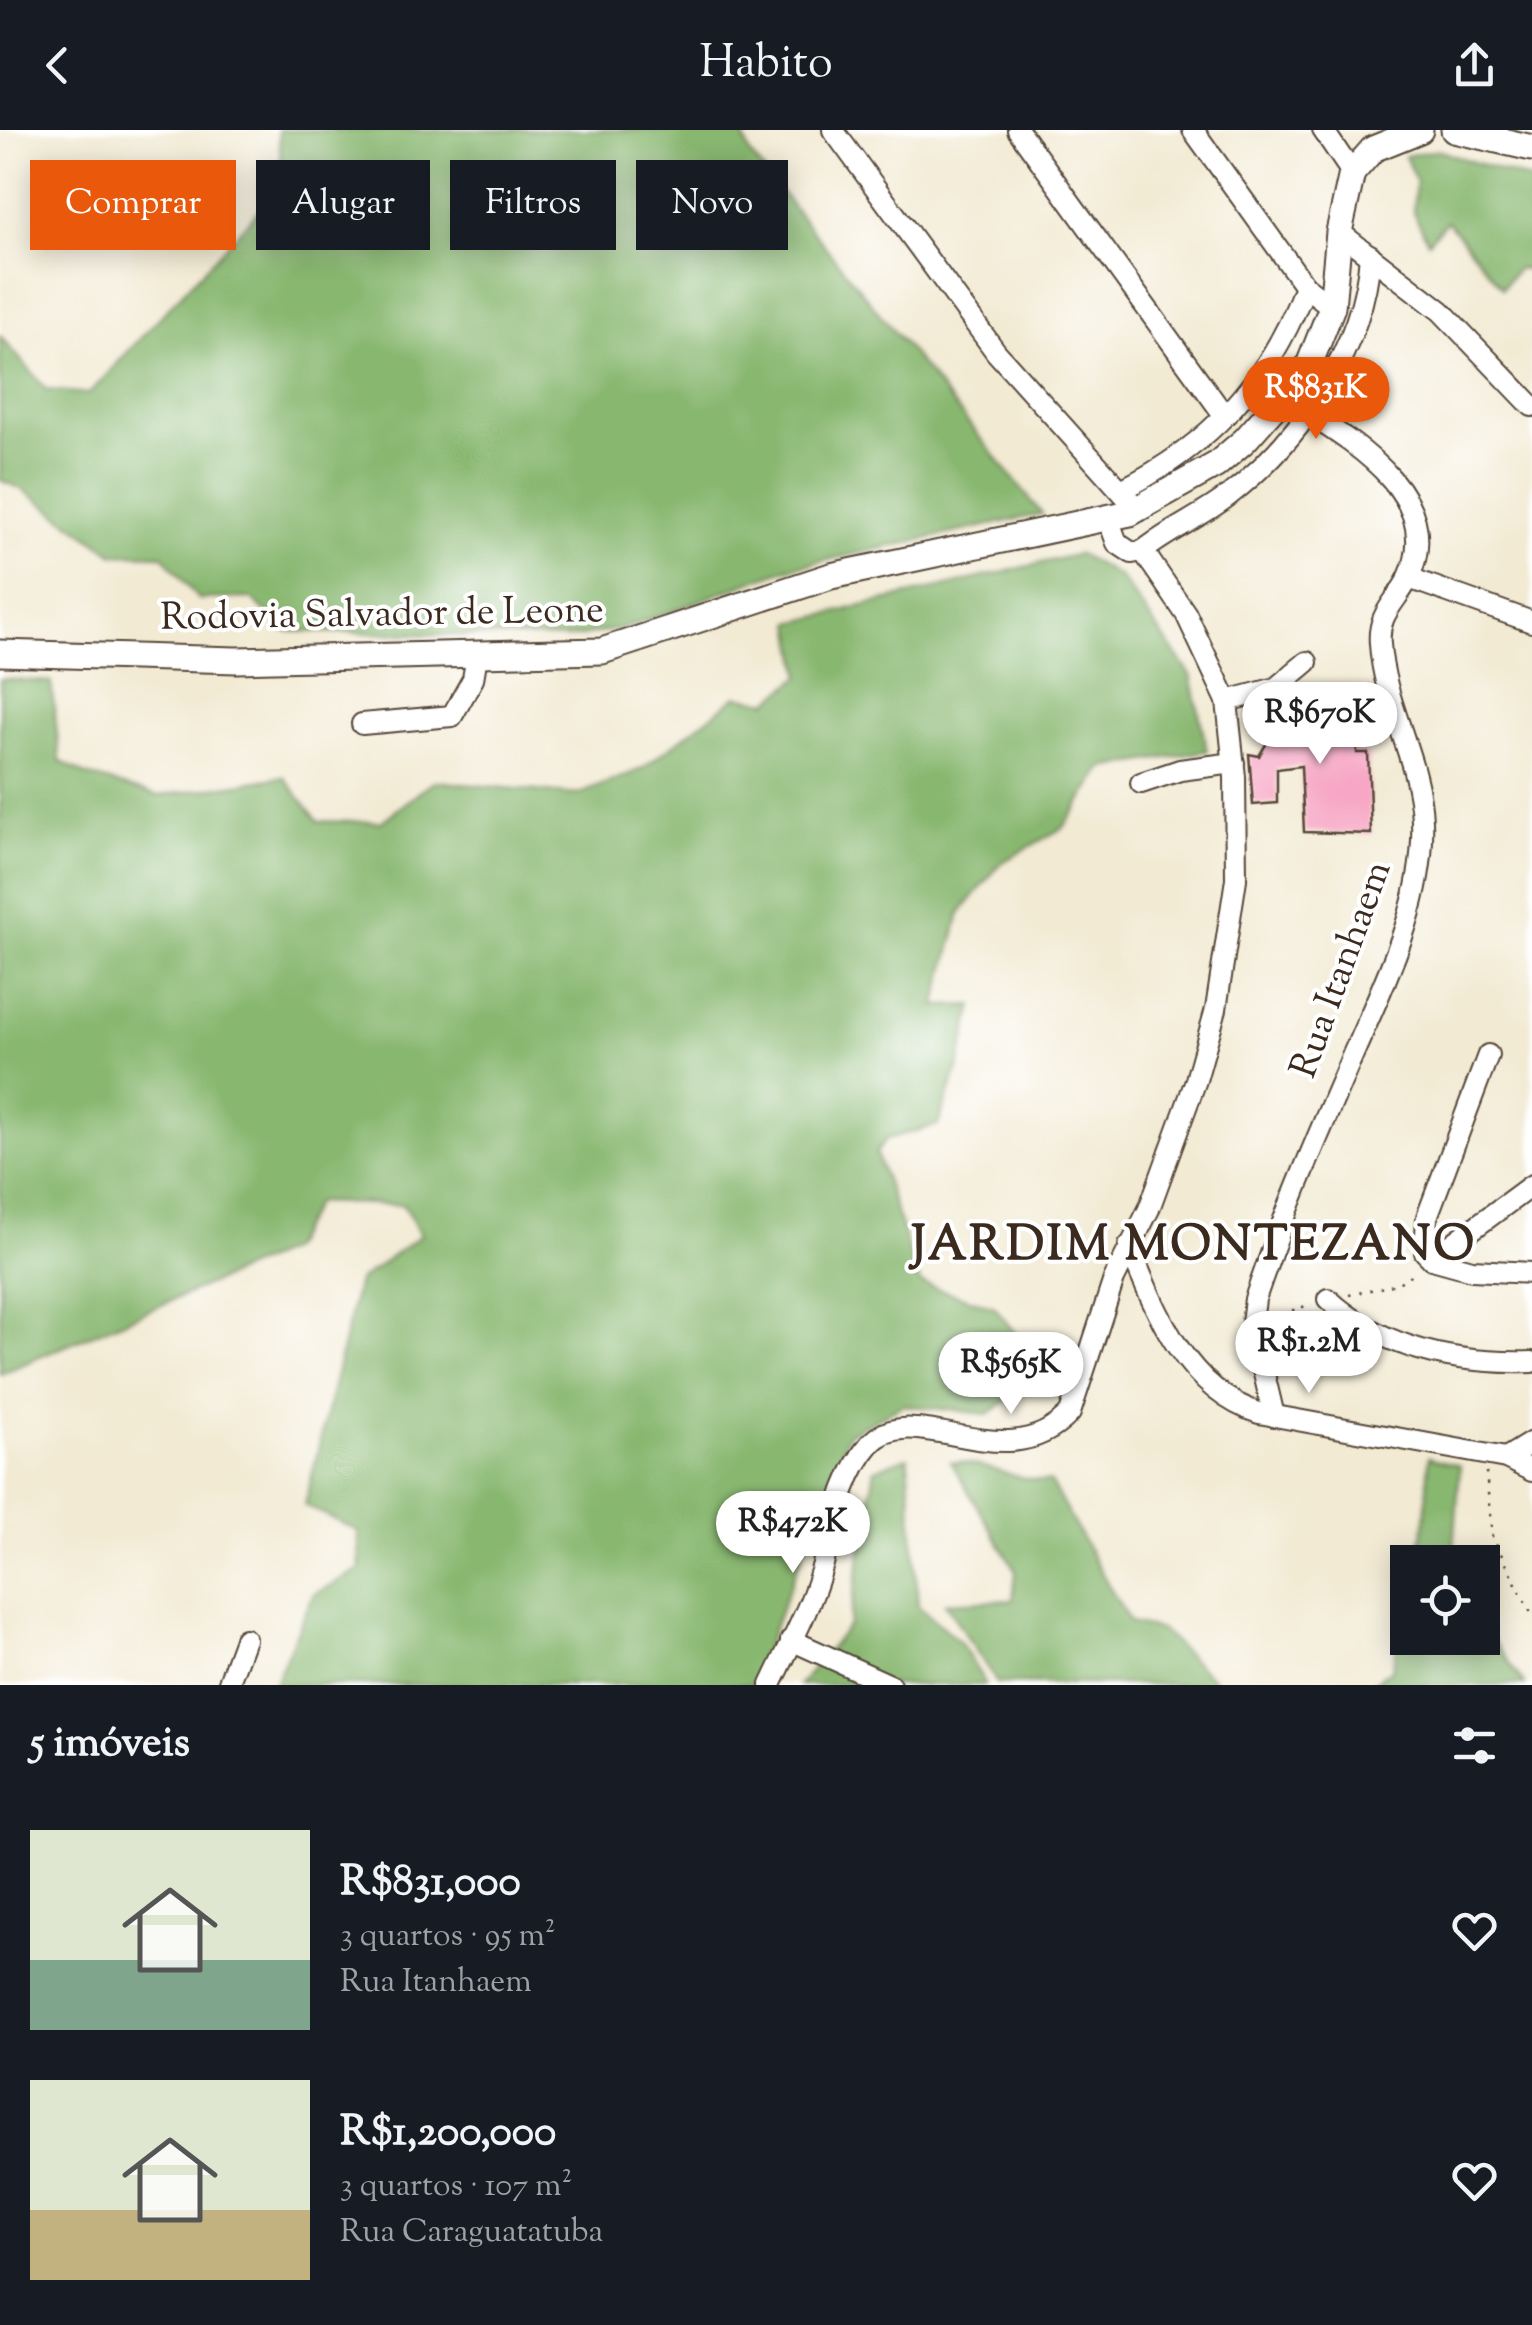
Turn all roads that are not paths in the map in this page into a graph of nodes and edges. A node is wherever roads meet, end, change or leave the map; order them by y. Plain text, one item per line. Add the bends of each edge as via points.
1 (833, 130) edge
2 (1018, 130) edge
3 (1193, 130) edge
4 (1323, 130) edge
5 (1420, 130) edge
6 (1454, 130) edge
7 (1521, 140) edge
8 (1352, 174) junction
9 (1339, 232) junction
10 (1370, 255) junction
11 (1305, 286) junction
12 (1332, 307) junction
13 (1532, 406) edge
14 (1307, 414) junction
15 (1224, 415) junction
16 (1124, 509) junction
17 (1138, 552) junction
18 (1408, 578) junction
19 (1532, 622) edge
20 (0, 653) edge
21 (477, 655) junction
22 (1307, 662) dead end
23 (1227, 701) junction
24 (362, 724) dead end
25 (1234, 763) junction
26 (1140, 783) dead end
27 (1488, 1055) dead end
28 (1532, 1186) edge
29 (1129, 1246) junction
30 (1432, 1259) junction
31 (1532, 1272) edge
32 (1328, 1299) dead end
33 (1532, 1362) edge
34 (1274, 1416) junction
35 (1532, 1442) edge
36 (1497, 1457) junction
37 (1532, 1471) edge
38 (245, 1640) dead end
39 (791, 1640) junction
40 (228, 1685) edge
41 (772, 1685) edge
42 (890, 1685) edge

1 - 16 street via 996,352
2 - 15 street
3 - 11 street
4 - 8 street
5 - 8 main road via 1372,149
6 - 7 main road
8 - 9 main road, Rodovia Salvador de Leone
9 - 10 street
9 - 12 main road, Rodovia Salvador de Leone
10 - 13 street via 1441,311
10 - 14 street via 1354,322
11 - 12 street
11 - 15 street via 1287,336
12 - 16 main road, Rodovia Salvador de Leone via 1307,370 1245,440 1192,482
14 - 17 street via 1232,493
14 - 18 street, Rua Itanhaem via 1401,487 1414,526
15 - 16 street
16 - 17 street via 1116,543
16 - 21 main road, Rodovia Salvador de Leone via 831,576 624,648
17 - 23 street via 1186,614
18 - 19 street
18 - 34 street, Rua Itanhaem via 1384,613 1379,640 1416,768 1420,867 1377,1000 1255,1298 1252,1323
20 - 21 main road, Rodovia Salvador de Leone via 236,660
21 - 24 street via 452,716
22 - 23 street via 1276,688
23 - 25 street
25 - 26 street
25 - 29 street via 1236,879 1216,1009 1179,1128
27 - 30 street via 1426,1217 1422,1245
28 - 30 street
29 - 34 street via 1182,1354 1234,1403
29 - 39 street via 1070,1412 1054,1429 1017,1442 923,1430 887,1432 872,1442 850,1482 814,1595
30 - 31 street via 1472,1270
32 - 33 street via 1404,1346 1448,1357
34 - 36 street
35 - 36 street
36 - 37 street
38 - 40 street
39 - 41 street
39 - 42 street

